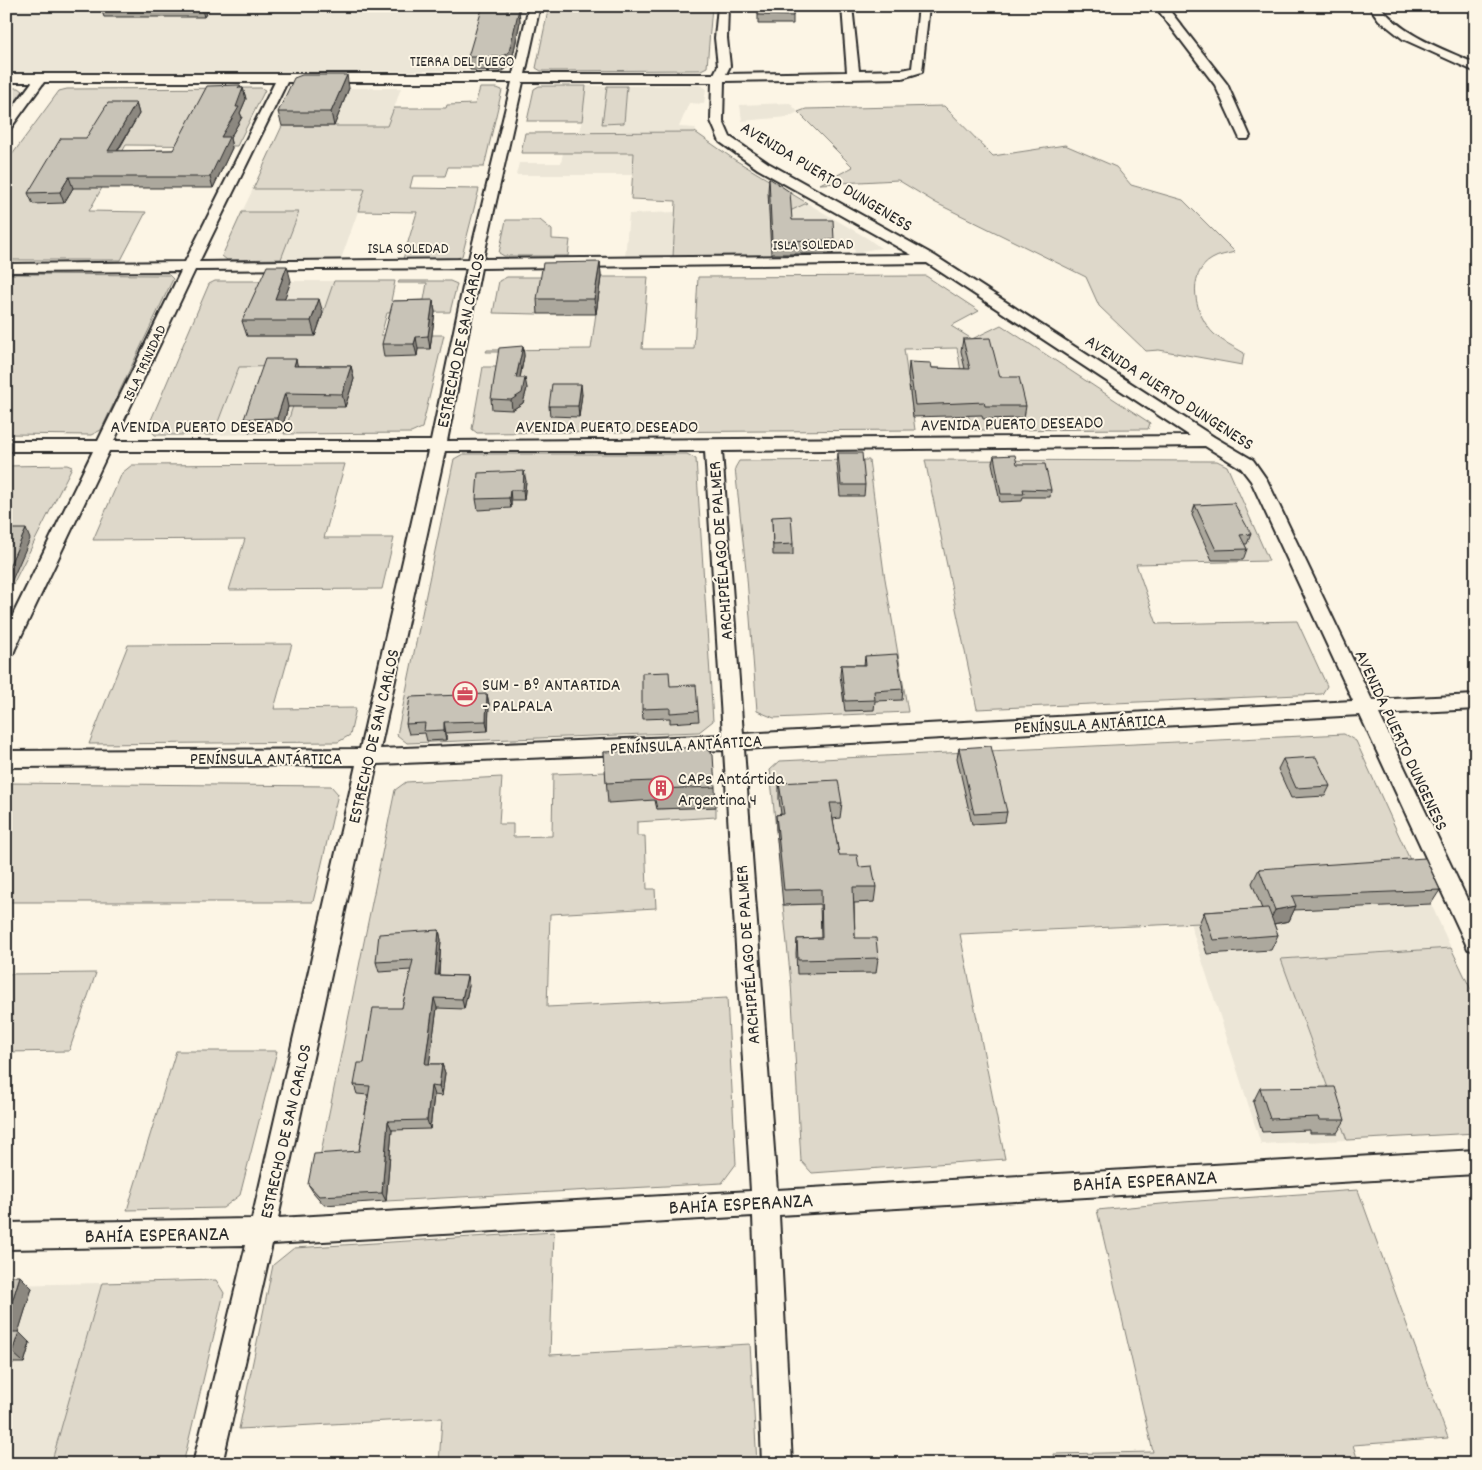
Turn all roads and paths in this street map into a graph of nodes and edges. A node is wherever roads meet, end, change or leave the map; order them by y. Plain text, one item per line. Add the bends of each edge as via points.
1 (535, 6) edge
2 (724, 6) edge
3 (847, 6) edge
4 (924, 6) edge
5 (1160, 6) edge
6 (1374, 6) edge
7 (1476, 69) edge
8 (853, 75) junction
9 (6, 78) edge
10 (41, 78) junction
11 (283, 78) junction
12 (520, 78) junction
13 (718, 78) junction
14 (6, 126) edge
15 (1244, 136) dead end
16 (930, 259) junction
17 (475, 264) junction
18 (190, 266) junction
19 (6, 268) edge
20 (1208, 441) junction
21 (438, 445) junction
22 (6, 446) edge
23 (105, 446) junction
24 (713, 446) junction
25 (6, 649) edge
26 (1476, 702) edge
27 (1365, 709) junction
28 (732, 742) junction
29 (368, 757) junction
30 (6, 759) edge
31 (1476, 942) edge
32 (1476, 1162) edge
33 (765, 1202) junction
34 (262, 1232) junction
35 (6, 1236) edge
36 (207, 1464) edge
37 (777, 1464) edge

1 - 12 street, ESTRECHO DE SAN CARLOS
2 - 13 street, AVENIDA PUERTO DUNGENESS via 721,38 724,66
3 - 8 street
4 - 8 street, TIERRA DEL FUEGO via 918,70 902,74
5 - 15 street via 1221,84
6 - 7 street via 1408,38
8 - 13 street, TIERRA DEL FUEGO
9 - 10 street, TIERRA DEL FUEGO
10 - 11 street, TIERRA DEL FUEGO
10 - 14 street
11 - 12 street, TIERRA DEL FUEGO
11 - 18 street, ISLA TRINIDAD
12 - 13 street, TIERRA DEL FUEGO
12 - 17 street, ESTRECHO DE SAN CARLOS
13 - 16 street, AVENIDA PUERTO DUNGENESS via 716,121 724,139 763,166
16 - 17 street, ISLA SOLEDAD
16 - 20 street, AVENIDA PUERTO DUNGENESS
17 - 18 street, ISLA SOLEDAD
17 - 21 street, ESTRECHO DE SAN CARLOS
18 - 19 street, ISLA SOLEDAD
18 - 23 street, ISLA TRINIDAD
20 - 24 street, AVENIDA PUERTO DESEADO
20 - 27 street, AVENIDA PUERTO DUNGENESS via 1247,464 1259,480
21 - 23 street, AVENIDA PUERTO DESEADO
21 - 24 street, AVENIDA PUERTO DESEADO
21 - 29 street, ESTRECHO DE SAN CARLOS
22 - 23 street, AVENIDA PUERTO DESEADO
23 - 25 street, ISLA TRINIDAD
24 - 28 street, ARCHIPIÉLAGO DE PALMER
26 - 27 street, PENÍNSULA ANTÁRTICA
27 - 28 street, PENÍNSULA ANTÁRTICA
27 - 31 street, AVENIDA PUERTO DUNGENESS
28 - 29 street, PENÍNSULA ANTÁRTICA
28 - 33 street, ARCHIPIÉLAGO DE PALMER
29 - 30 street, PENÍNSULA ANTÁRTICA
29 - 34 street, ESTRECHO DE SAN CARLOS
32 - 33 street, BAHÍA ESPERANZA
33 - 34 street, BAHÍA ESPERANZA
33 - 37 street, ARCHIPIÉLAGO DE PALMER
34 - 35 street, BAHÍA ESPERANZA
34 - 36 street, ESTRECHO DE SAN CARLOS

